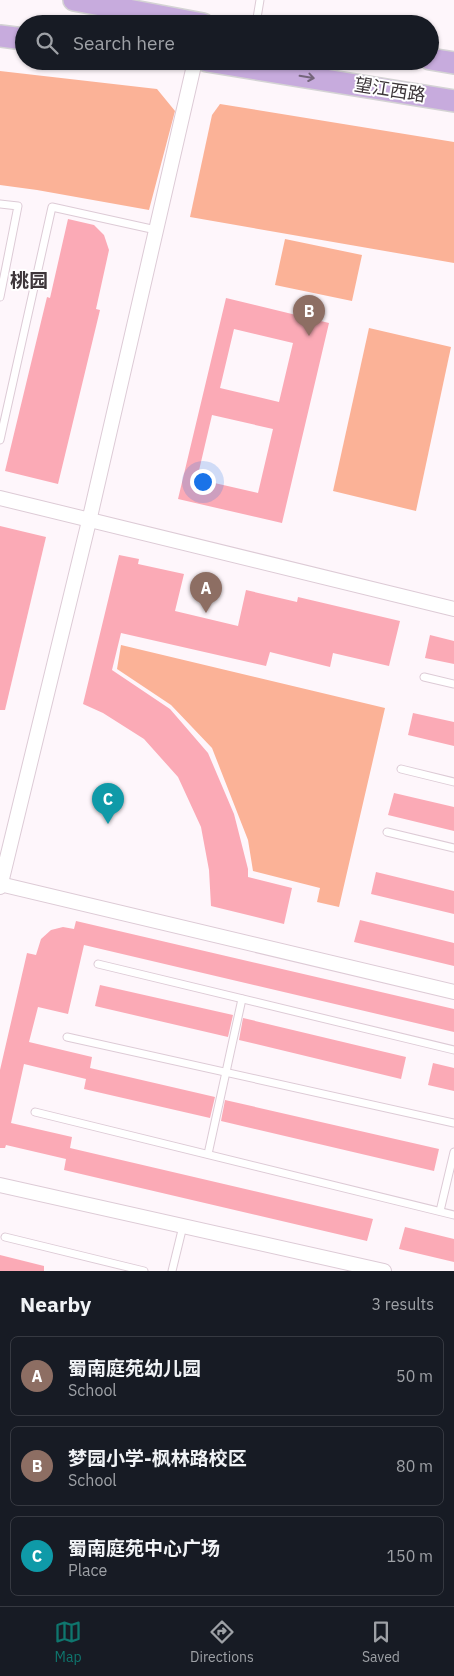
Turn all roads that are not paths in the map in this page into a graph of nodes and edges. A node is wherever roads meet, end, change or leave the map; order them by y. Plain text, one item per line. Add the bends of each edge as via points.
1 (74, 0) edge
2 (260, 0) edge
3 (153, 15) edge
4 (258, 15) edge
5 (0, 36) edge
6 (15, 38) edge
7 (439, 60) edge
8 (454, 63) edge
9 (193, 70) edge
10 (263, 70) edge
11 (454, 101) edge
12 (0, 204) edge
13 (156, 230) junction
14 (1, 289) edge
15 (0, 297) edge
16 (0, 440) edge
17 (0, 498) edge
18 (89, 520) junction
19 (454, 609) edge
20 (424, 677) dead end
21 (454, 684) edge
22 (401, 769) dead end
23 (454, 782) edge
24 (387, 832) dead end
25 (454, 848) edge
26 (0, 885) edge
27 (98, 964) dead end
28 (454, 992) edge
29 (242, 999) junction
30 (67, 1037) dead end
31 (454, 1050) edge
32 (227, 1073) junction
33 (35, 1112) dead end
34 (454, 1124) edge
35 (454, 1152) edge
36 (208, 1154) junction
37 (0, 1185) edge
38 (440, 1211) junction
39 (454, 1215) edge
40 (183, 1226) junction
41 (5, 1237) dead end
42 (144, 1271) edge
43 (172, 1271) edge
44 (384, 1271) edge

1 - 3 main road
2 - 4 lane
5 - 6 main road
7 - 8 main road, 望江西路
9 - 13 street
10 -> 11 main road, 望江西路
12 - 14 lane via 18,206
13 - 16 lane via 52,206
13 - 18 street
14 - 15 lane
17 - 18 street
18 - 19 street
18 - 26 street
20 - 21 lane
22 - 23 lane
24 - 25 lane
26 - 28 street
27 - 29 lane
29 - 31 lane
29 - 32 lane
30 - 32 lane
32 - 34 lane
32 - 36 lane
33 - 36 lane
35 - 38 lane
36 - 38 lane
37 - 40 street
38 - 39 lane
40 - 43 lane
40 - 44 street
41 - 42 lane

